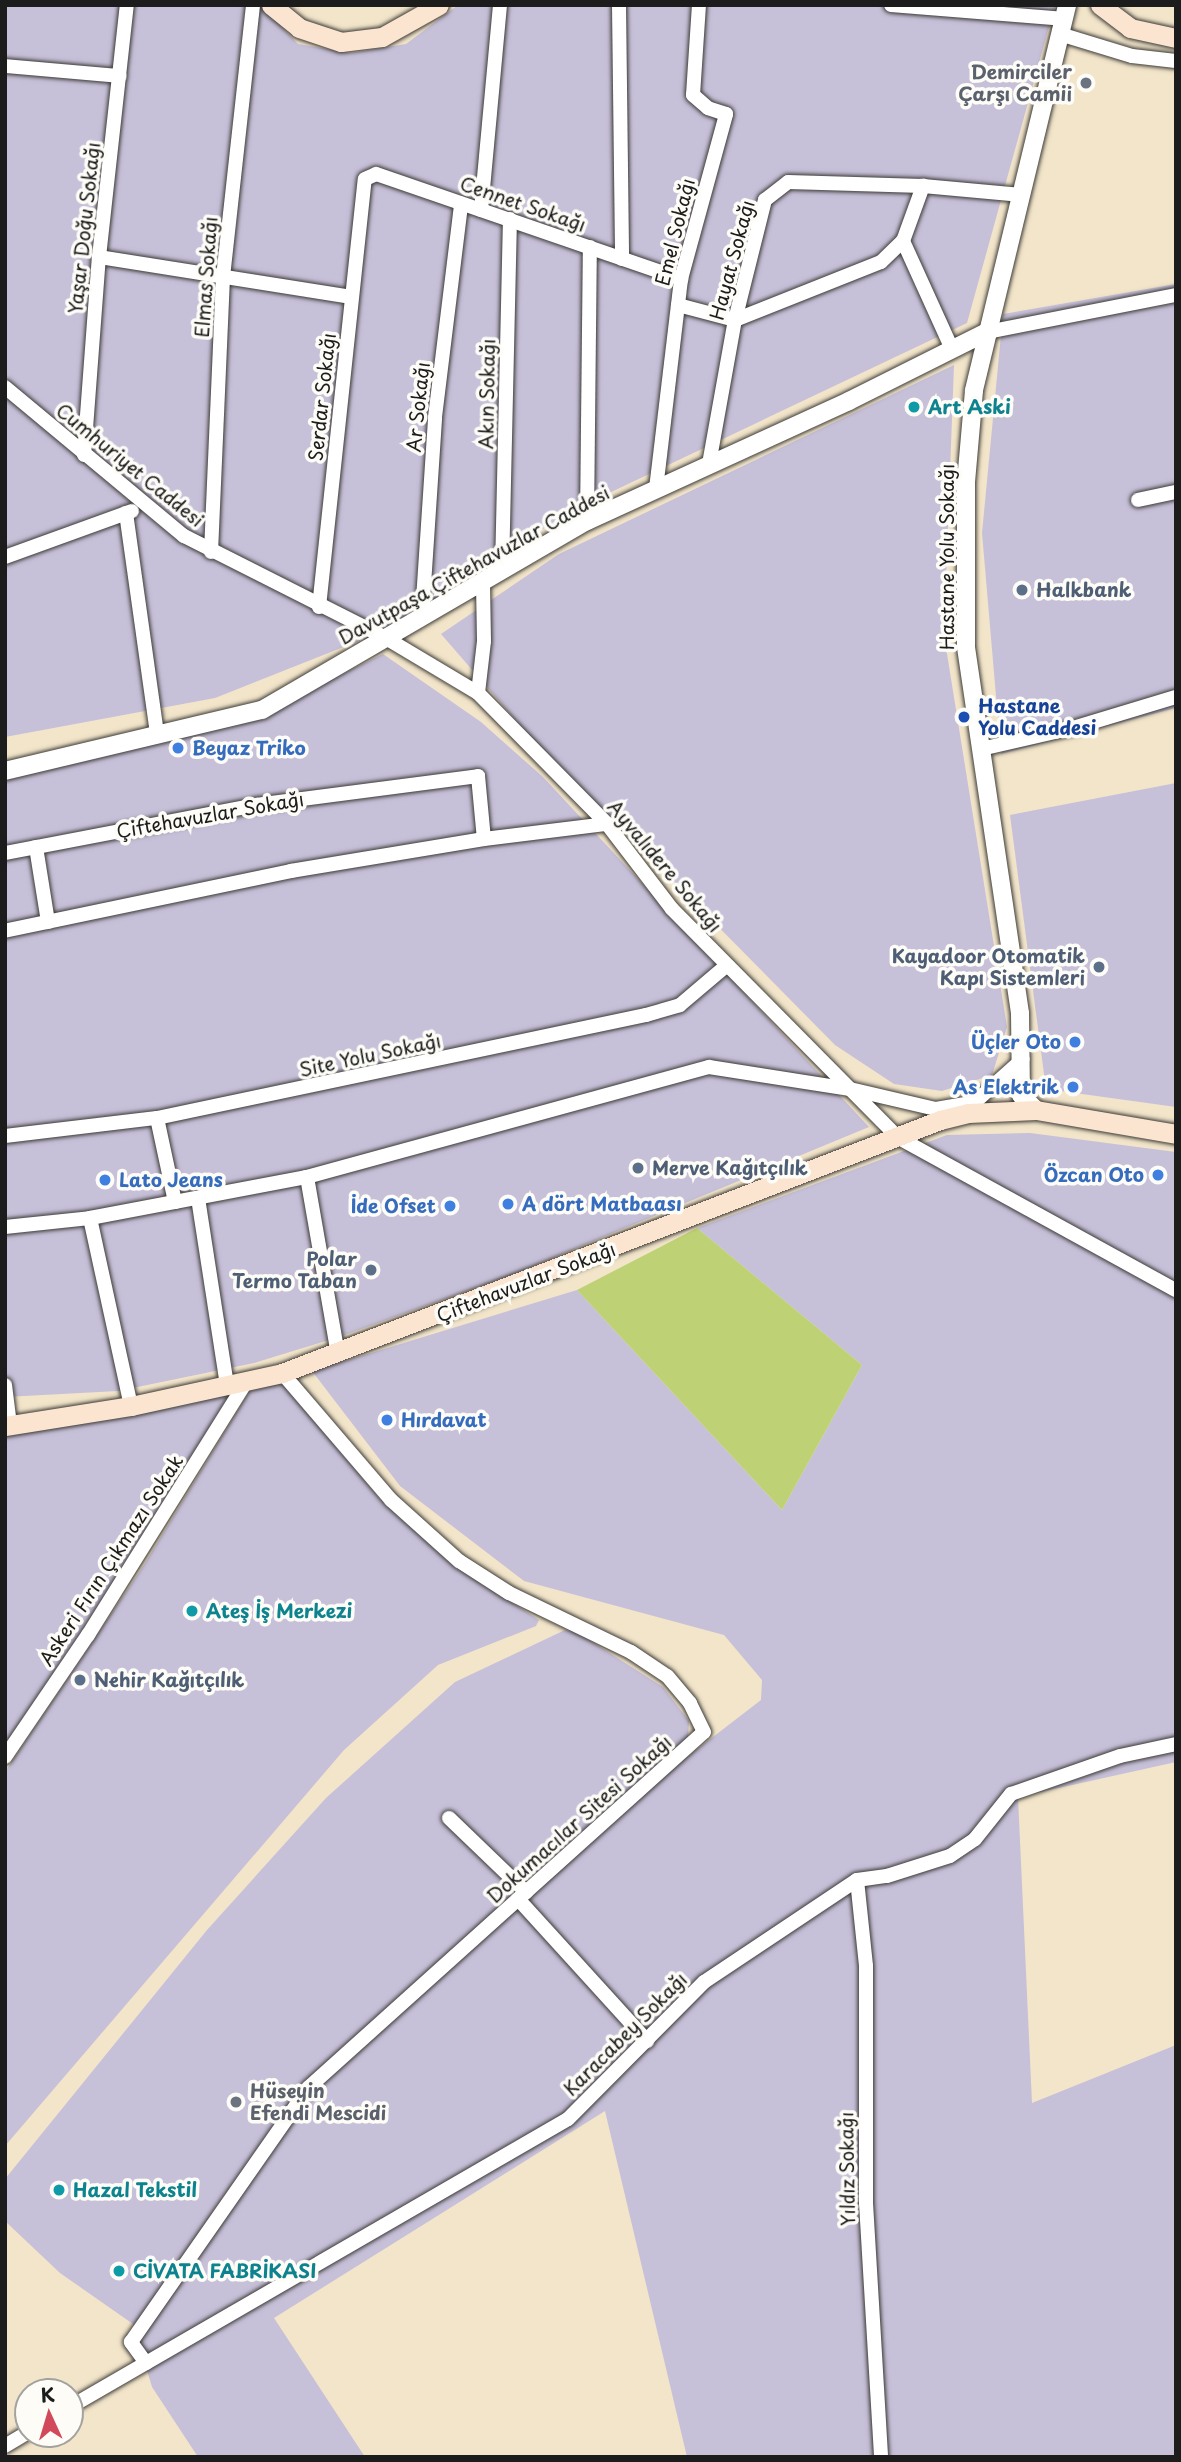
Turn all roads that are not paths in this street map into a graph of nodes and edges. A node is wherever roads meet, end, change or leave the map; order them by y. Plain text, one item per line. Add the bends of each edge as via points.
1 (128, 5) edge
2 (253, 5) edge
3 (271, 5) edge
4 (439, 5) edge
5 (500, 5) edge
6 (620, 5) edge
7 (699, 5) edge
8 (891, 5) edge
9 (1100, 5) edge
10 (1065, 20) edge
11 (1176, 38) edge
12 (1176, 61) edge
13 (5, 66) edge
14 (120, 76) junction
15 (923, 186) junction
16 (361, 190) joint
17 (1022, 195) junction
18 (461, 204) junction
19 (481, 211) junction
20 (510, 219) junction
21 (903, 241) junction
22 (590, 247) junction
23 (99, 257) junction
24 (622, 259) junction
25 (223, 277) junction
26 (681, 279) junction
27 (1176, 295) edge
28 (351, 297) junction
29 (678, 305) junction
30 (735, 320) junction
31 (987, 331) junction
32 (952, 349) junction
33 (5, 387) edge
34 (84, 455) junction
35 (709, 464) junction
36 (656, 489) junction
37 (1176, 492) edge
38 (1138, 500) dead end
39 (146, 506) junction
40 (126, 513) junction
41 (587, 521) junction
42 (211, 552) junction
43 (5, 557) edge
44 (502, 570) junction
45 (483, 581) junction
46 (319, 607) junction
47 (422, 615) junction
48 (386, 638) junction
49 (478, 693) junction
50 (1176, 697) edge
51 (157, 733) junction
52 (981, 749) junction
53 (5, 771) edge
54 (607, 824) junction
55 (484, 839) junction
56 (36, 847) junction
57 (5, 853) edge
58 (48, 922) junction
59 (5, 931) edge
60 (726, 966) junction
61 (1023, 1059) junction
62 (850, 1089) junction
63 (920, 1106) junction
64 (1036, 1110) junction
65 (156, 1118) junction
66 (920, 1128) junction
67 (1176, 1134) edge
68 (5, 1136) edge
69 (899, 1138) junction
70 (307, 1177) junction
71 (198, 1198) junction
72 (174, 1202) junction
73 (90, 1218) junction
74 (5, 1227) edge
75 (1176, 1290) edge
76 (338, 1354) junction
77 (282, 1373) junction
78 (247, 1381) junction
79 (5, 1385) edge
80 (226, 1385) junction
81 (131, 1406) junction
82 (7, 1425) edge
83 (1176, 1744) edge
84 (5, 1757) edge
85 (449, 1818) dead end
86 (856, 1880) junction
87 (522, 1896) junction
88 (647, 2041) junction
89 (146, 2363) junction
90 (84, 2399) edge
91 (881, 2457) edge

1 - 14 street, Yaşar Doğu Sokağı
2 - 25 street, Elmas Sokağı
3 - 4 main road via 299,29 341,43 382,37
5 - 19 street
6 - 24 street
7 - 26 street, Emel Sokağı via 693,94 708,108 726,114
8 - 10 street
9 - 11 main road via 1130,28
10 - 12 street via 1132,56
10 - 17 street, Hastane Yolu Sokağı
13 - 14 street
14 - 23 street, Yaşar Doğu Sokağı
15 - 17 street, Hayat Sokağı
15 - 21 street
15 - 30 street, Hayat Sokağı via 788,182 765,200
16 - 18 street, Cennet Sokağı via 365,179 376,173
16 - 28 street, Serdar Sokağı
17 - 31 street, Hastane Yolu Sokağı
18 - 19 street, Cennet Sokağı
18 - 47 street, Ar Sokağı via 435,417
19 - 20 street, Cennet Sokağı
20 - 22 street, Cennet Sokağı
20 - 44 street, Akın Sokağı
21 - 30 street via 881,262
21 - 32 street
22 - 24 street, Cennet Sokağı
22 - 41 street
23 - 25 street
23 - 34 street, Yaşar Doğu Sokağı
24 - 26 street, Cennet Sokağı
25 - 28 street
25 - 42 street, Elmas Sokağı
26 - 29 street, Emel Sokağı
27 - 31 street
28 - 46 street, Serdar Sokağı
29 - 30 street
29 - 36 street, Emel Sokağı
30 - 35 street, Hayat Sokağı
31 - 32 street, Davutpaşa Çiftehavuzlar Caddesi
31 - 52 street, Hastane Yolu Sokağı via 974,390 966,482 966,646
32 - 35 street, Davutpaşa Çiftehavuzlar Caddesi
33 - 34 street, Cumhuriyet Caddesi
34 - 39 street, Cumhuriyet Caddesi
35 - 36 street, Davutpaşa Çiftehavuzlar Caddesi
36 - 41 street, Davutpaşa Çiftehavuzlar Caddesi
37 - 38 street
39 - 40 street
39 - 42 street, Cumhuriyet Caddesi
40 - 43 street
40 - 51 street
41 - 44 street, Davutpaşa Çiftehavuzlar Caddesi
42 - 46 street, Cumhuriyet Caddesi
44 - 45 street, Davutpaşa Çiftehavuzlar Caddesi
45 - 47 street, Davutpaşa Çiftehavuzlar Caddesi
45 - 49 street via 484,641
46 - 48 street, Cumhuriyet Caddesi
47 - 48 street, Davutpaşa Çiftehavuzlar Caddesi
48 - 49 street, Ayvalıdere Sokağı
48 - 51 street, Davutpaşa Çiftehavuzlar Caddesi via 262,710
49 - 54 street, Ayvalıdere Sokağı
50 - 52 street
51 - 53 street, Davutpaşa Çiftehavuzlar Caddesi
52 - 61 street, Hastane Yolu Sokağı
54 - 55 street
54 - 60 street, Ayvalıdere Sokağı via 672,909
55 - 56 street, Çiftehavuzlar Sokağı via 478,776 256,805
55 - 58 street via 291,871
56 - 57 street, Çiftehavuzlar Sokağı
56 - 58 street
58 - 59 street
60 - 62 street, Ayvalıdere Sokağı
60 - 65 street, Site Yolu Sokağı via 680,1005 646,1015
61 - 63 street via 975,1102 951,1109
61 - 64 street, Hastane Yolu Sokağı via 1021,1095
62 - 63 street
62 - 69 street, Ayvalıdere Sokağı
62 - 70 street via 709,1067
63 - 66 street
64 - 66 main road, Çiftehavuzlar Sokağı via 968,1113
64 - 67 main road, Çiftehavuzlar Sokağı
65 - 68 street, Site Yolu Sokağı
65 - 72 street
66 - 69 main road, Çiftehavuzlar Sokağı
69 - 75 street, Ayvalıdere Sokağı
69 - 76 main road, Çiftehavuzlar Sokağı
70 - 71 street
70 - 76 street
71 - 72 street
71 - 80 street
72 - 73 street
73 - 74 street
73 - 81 street
76 - 77 main road, Çiftehavuzlar Sokağı
77 - 78 main road, Çiftehavuzlar Sokağı
77 - 87 street, Dokumacılar Sitesi Sokağı via 391,1500 458,1560 509,1593 631,1652 680,1688 699,1717 704,1732
78 - 80 main road, Çiftehavuzlar Sokağı
78 - 84 street, Askeri Fırın Çıkmazı Sokak via 88,1635
79 - 82 street
80 - 81 main road, Çiftehavuzlar Sokağı
81 - 82 main road, Çiftehavuzlar Sokağı
83 - 86 street, Karacabey Sokağı via 1120,1756 1011,1794 975,1839 950,1856 887,1876
85 - 87 street
86 - 88 street, Karacabey Sokağı via 704,1982
86 - 91 street, Yıldız Sokağı via 866,1966 866,2203
87 - 88 street
87 - 89 street, Dokumacılar Sitesi Sokağı via 301,2097 131,2342
88 - 89 street, Karacabey Sokağı via 568,2119
89 - 90 street, Karacabey Sokağı

